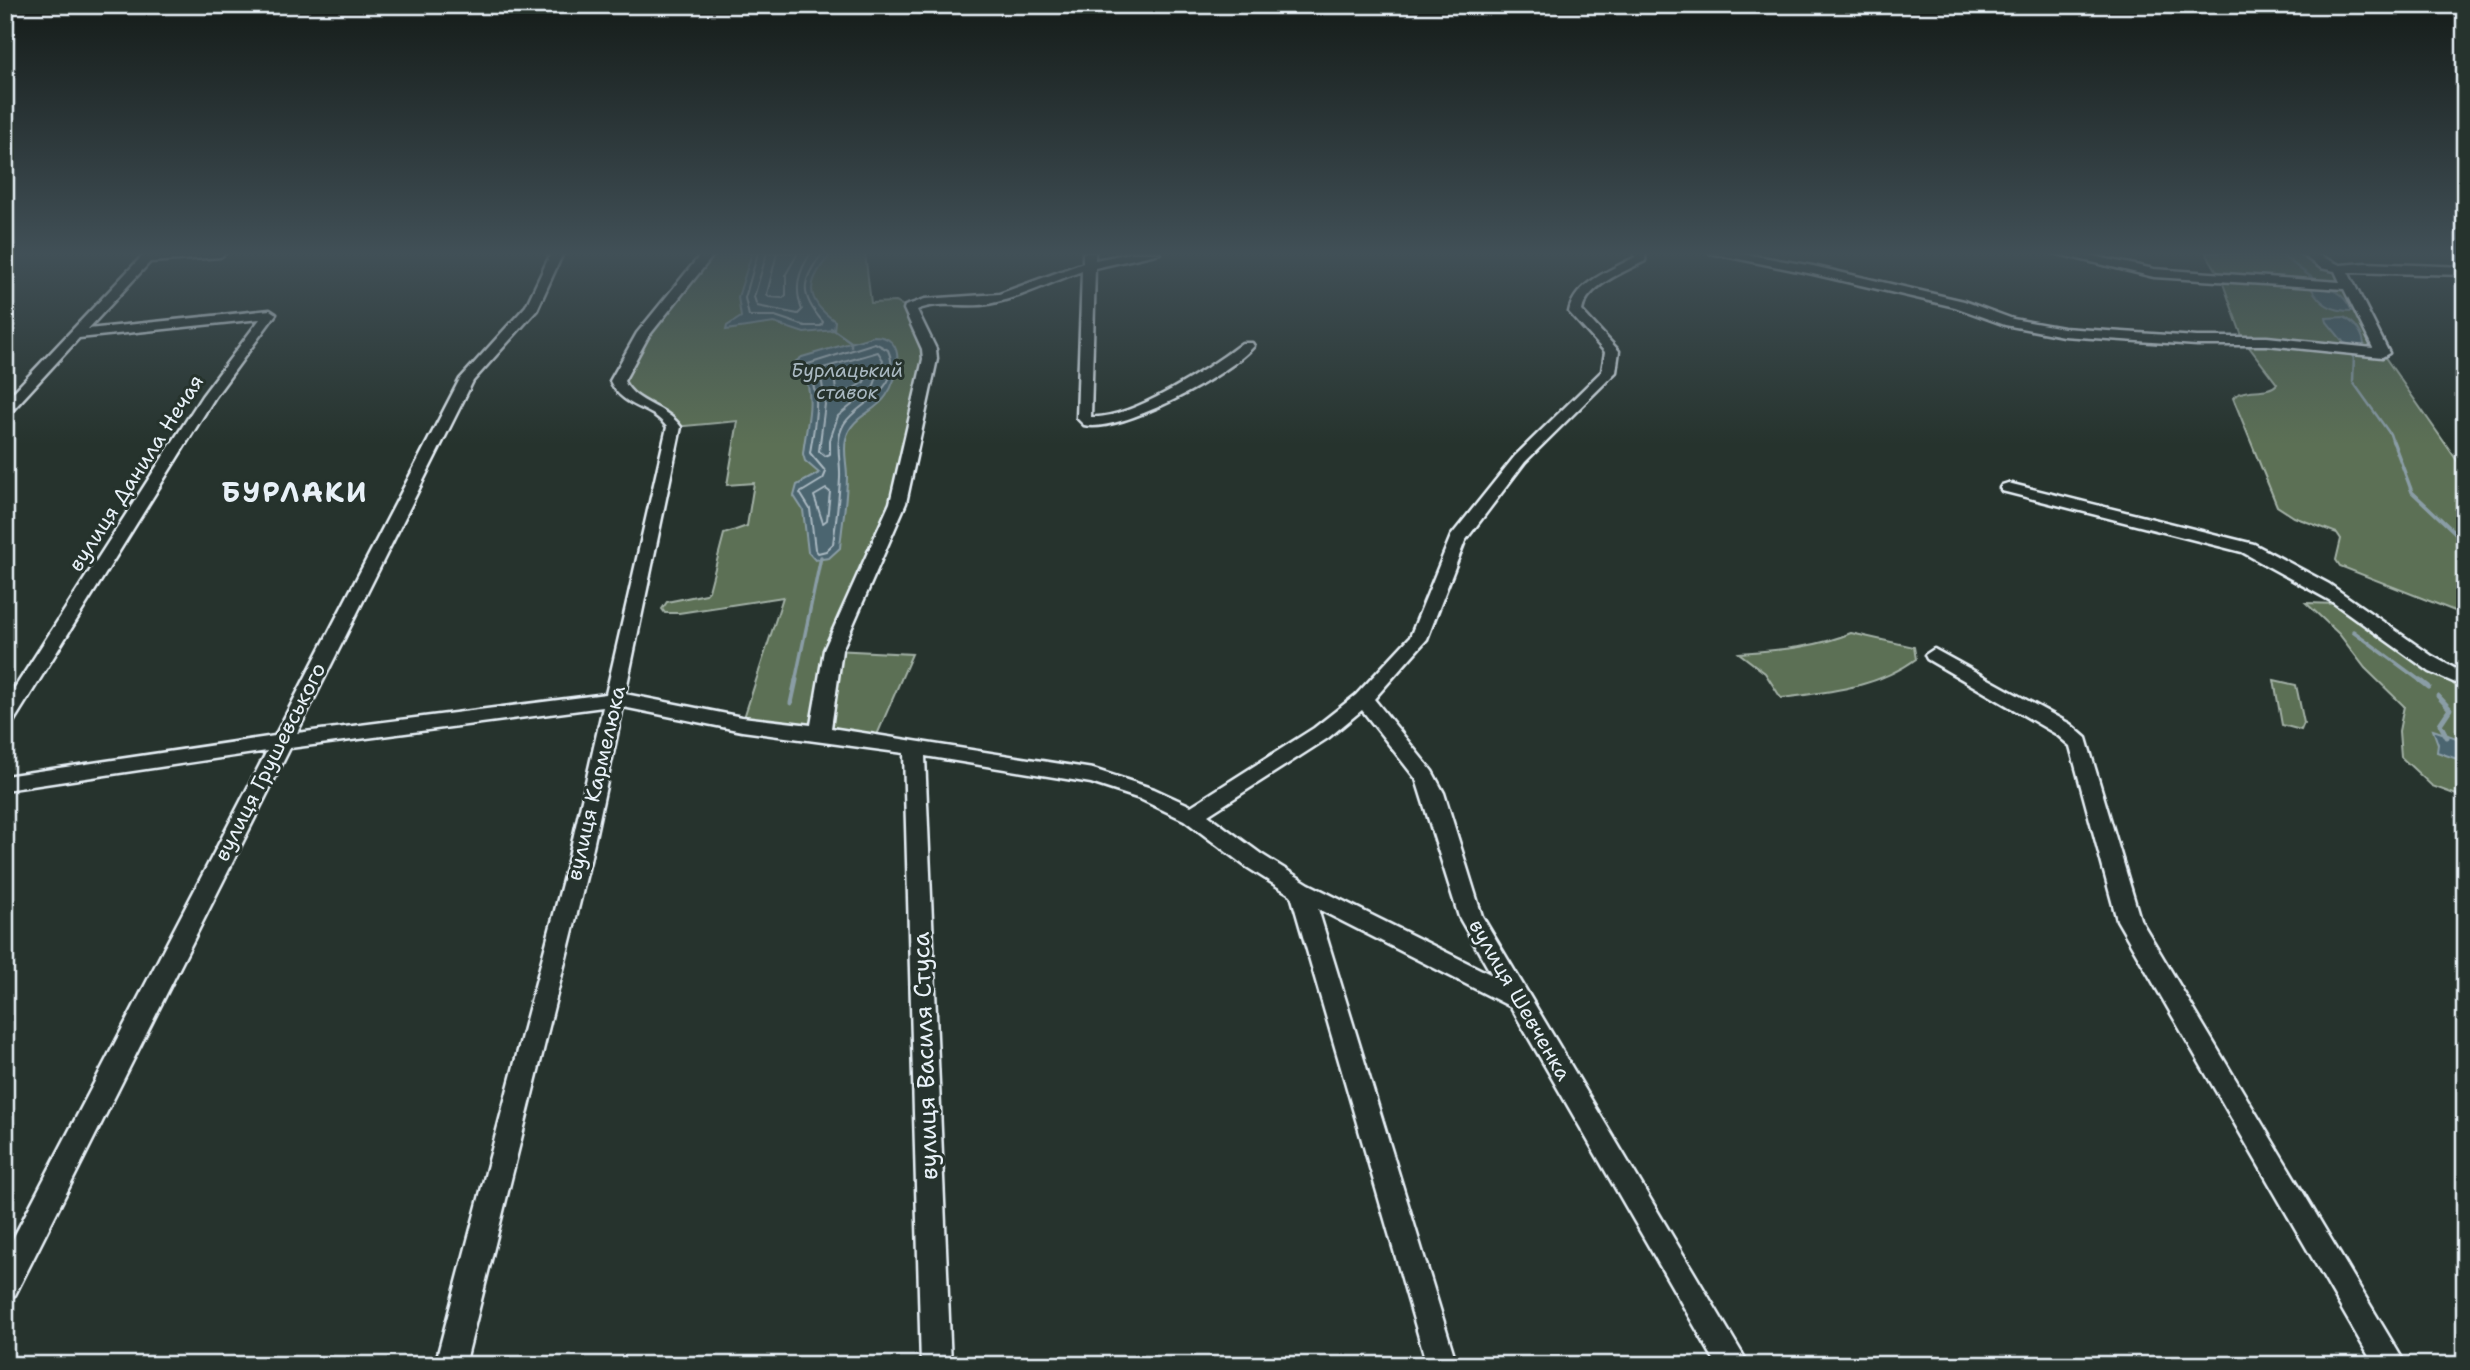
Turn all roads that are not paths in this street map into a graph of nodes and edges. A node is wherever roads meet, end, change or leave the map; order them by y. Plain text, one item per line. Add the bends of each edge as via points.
1 (90, 317) edge
2 (242, 317) edge
3 (268, 317) edge
4 (524, 317) edge
5 (657, 317) edge
6 (914, 317) edge
7 (1087, 317) edge
8 (1580, 317) edge
9 (1996, 317) edge
10 (2364, 317) edge
11 (73, 335) junction
12 (1247, 346) dead end
13 (5, 410) edge
14 (2008, 488) dead end
15 (1934, 655) dead end
16 (2465, 681) edge
17 (616, 699) junction
18 (1363, 699) junction
19 (5, 719) edge
20 (820, 733) junction
21 (280, 742) junction
22 (914, 748) junction
23 (5, 783) edge
24 (1192, 815) junction
25 (1301, 890) junction
26 (1518, 999) junction
27 (5, 1285) edge
28 (450, 1365) edge
29 (936, 1365) edge
30 (1442, 1365) edge
31 (1734, 1365) edge
32 (2391, 1365) edge

1 - 11 street
2 - 11 street, вулиця Данила Нечая
3 - 19 street, вулиця Данила Нечая via 209,396
4 - 21 street, вулиця Грушевського via 467,379
5 - 17 street, вулиця Кармелюка via 617,381 632,401 669,418 674,427
6 - 20 street via 930,359 895,513 834,650
7 - 12 street via 1084,418 1089,422 1114,420 1141,409 1224,366
8 - 18 street via 1612,351 1609,372 1520,459 1457,540 1418,639
9 - 10 street via 2063,332 2267,341 2382,353
11 - 13 street
14 - 16 street via 2248,548 2366,616 2426,664
15 - 32 street via 2063,729 2079,743 2129,920
17 - 20 street via 742,724
17 - 21 street
17 - 28 street, вулиця Кармелюка
18 - 24 street via 1321,733
18 - 26 street, вулиця Шевченка via 1425,776 1471,917
20 - 22 street
21 - 23 street
21 - 27 street, вулиця Грушевського
22 - 24 street via 1093,776
22 - 29 street, вулиця Василя Стуса
24 - 25 street
25 - 26 street
25 - 30 street
26 - 31 street, вулиця Шевченка

